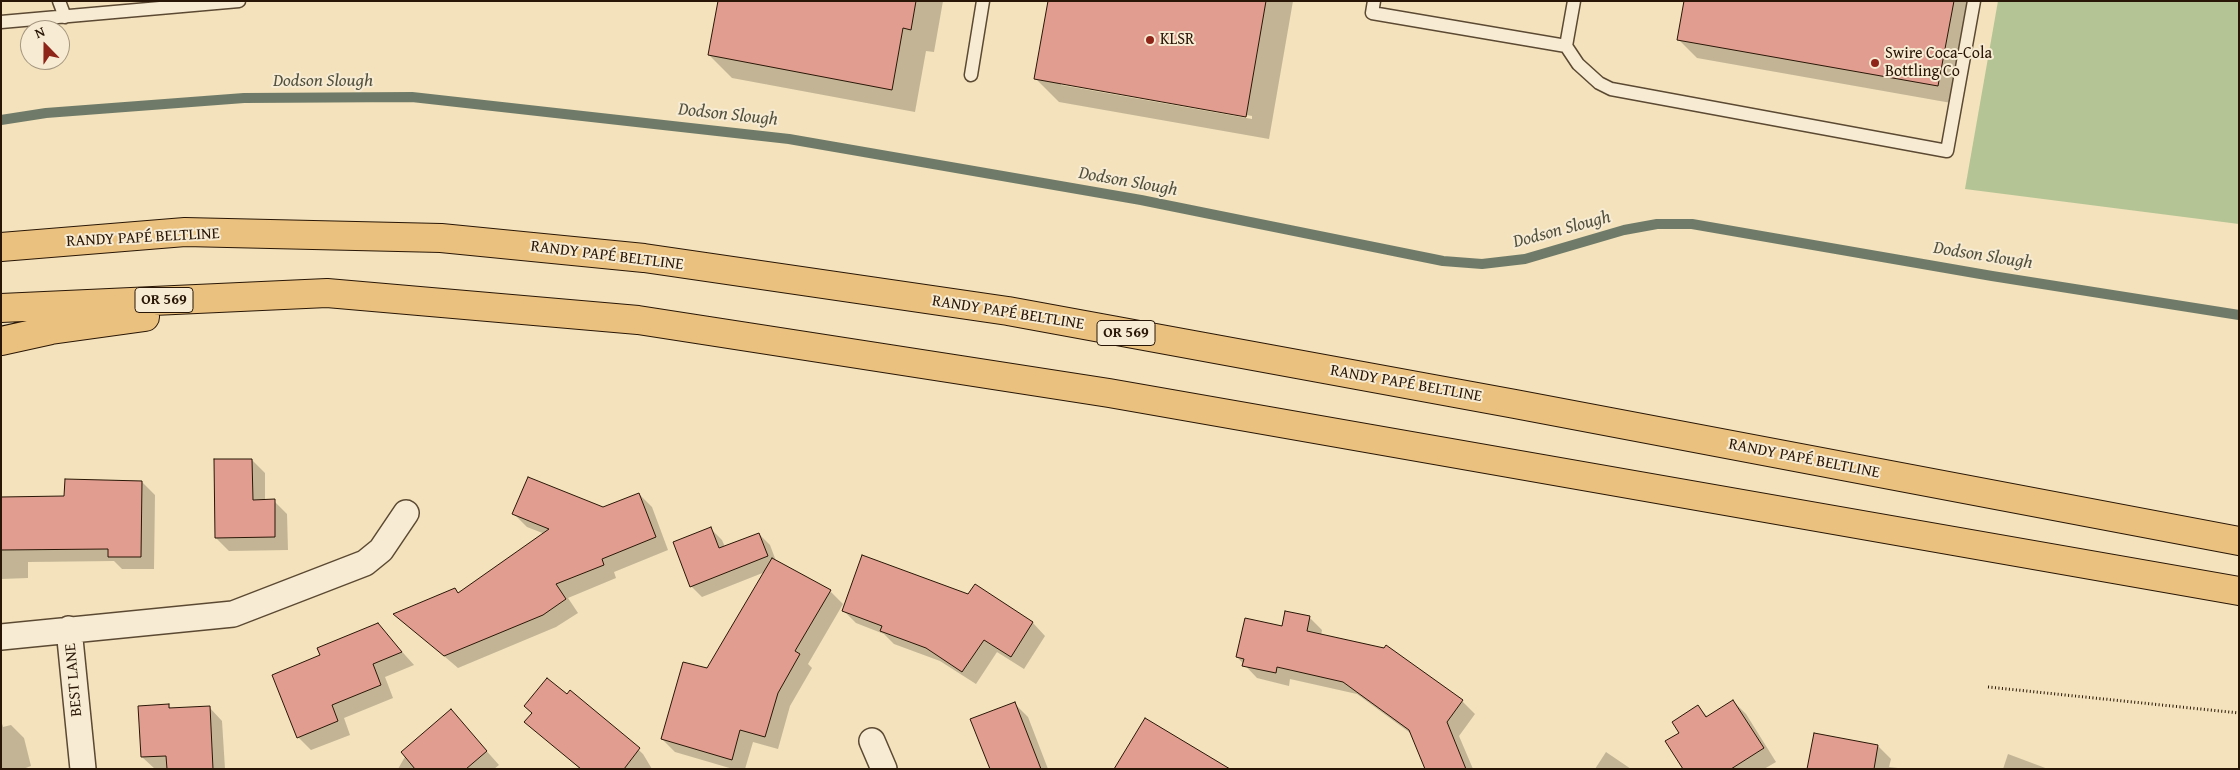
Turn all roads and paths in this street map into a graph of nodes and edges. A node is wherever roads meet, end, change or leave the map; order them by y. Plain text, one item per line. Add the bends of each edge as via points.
1 (59, 1) edge
2 (239, 1) edge
3 (983, 1) edge
4 (1374, 1) edge
5 (1574, 1) edge
6 (1974, 1) edge
7 (65, 16) junction
8 (1, 22) edge
9 (1566, 46) junction
10 (971, 75) dead end
11 (1, 248) edge
12 (327, 293) junction
13 (1, 308) edge
14 (1, 341) edge
15 (406, 513) dead end
16 (2239, 540) edge
17 (2239, 591) edge
18 (70, 629) junction
19 (1, 637) edge
20 (1988, 687) dead end
21 (2239, 713) edge
22 (872, 741) dead end
23 (83, 769) edge
24 (884, 769) edge

1 - 7 lane
2 - 7 lane
3 - 10 lane
4 - 9 lane via 1372,13
5 - 9 lane
6 - 9 lane via 1947,151 1611,89 1578,64
7 - 8 lane
11 - 16 highway, RANDY PAPÉ BELTLINE / OR 569 via 185,232 442,238 644,258 1008,311
12 - 13 highway, OR 569
12 - 14 highway via 51,330
12 - 17 highway, OR 569 via 638,320 1100,391
15 - 18 street via 381,550 365,563 247,610 220,616
18 - 19 street, BEST LANE
18 - 23 street, BEST LANE
20 - 21 path
22 - 24 street

